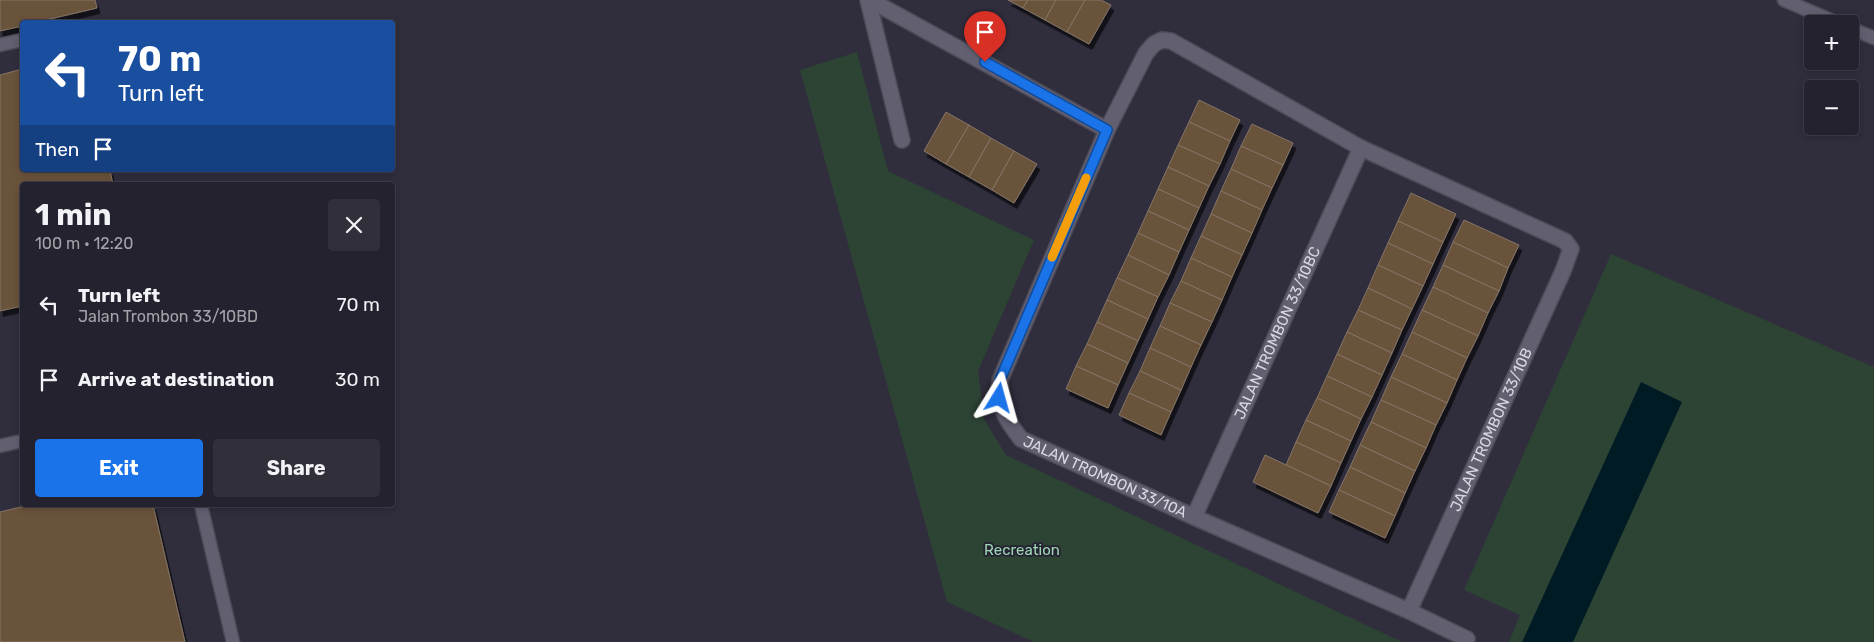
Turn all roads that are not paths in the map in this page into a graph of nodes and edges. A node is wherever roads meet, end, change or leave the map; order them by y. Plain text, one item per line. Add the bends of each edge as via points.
1 (869, 0) edge
2 (1784, 0) edge
3 (1819, 15) edge
4 (1859, 32) edge
5 (1874, 38) edge
6 (20, 40) edge
7 (0, 45) edge
8 (1107, 130) junction
9 (902, 140) dead end
10 (1362, 148) junction
11 (20, 441) edge
12 (0, 446) edge
13 (201, 507) edge
14 (1194, 517) junction
15 (1409, 611) junction
16 (1466, 640) edge
17 (233, 642) edge

1 - 8 street
1 - 9 street
2 - 3 lane
4 - 5 lane
6 - 7 lane
8 - 10 street, JALAN TROMBON 33/10A via 1146,53 1162,40 1171,41
8 - 14 street, JALAN TROMBON 33/10A via 1000,380 999,398 1006,420 1021,439
10 - 14 street, JALAN TROMBON 33/10BC
10 - 15 street, JALAN TROMBON 33/10B via 1565,241 1572,249
11 - 12 lane
13 - 17 lane
14 - 15 street, JALAN TROMBON 33/10A
15 - 16 street, JALAN TROMBON 33/10A

